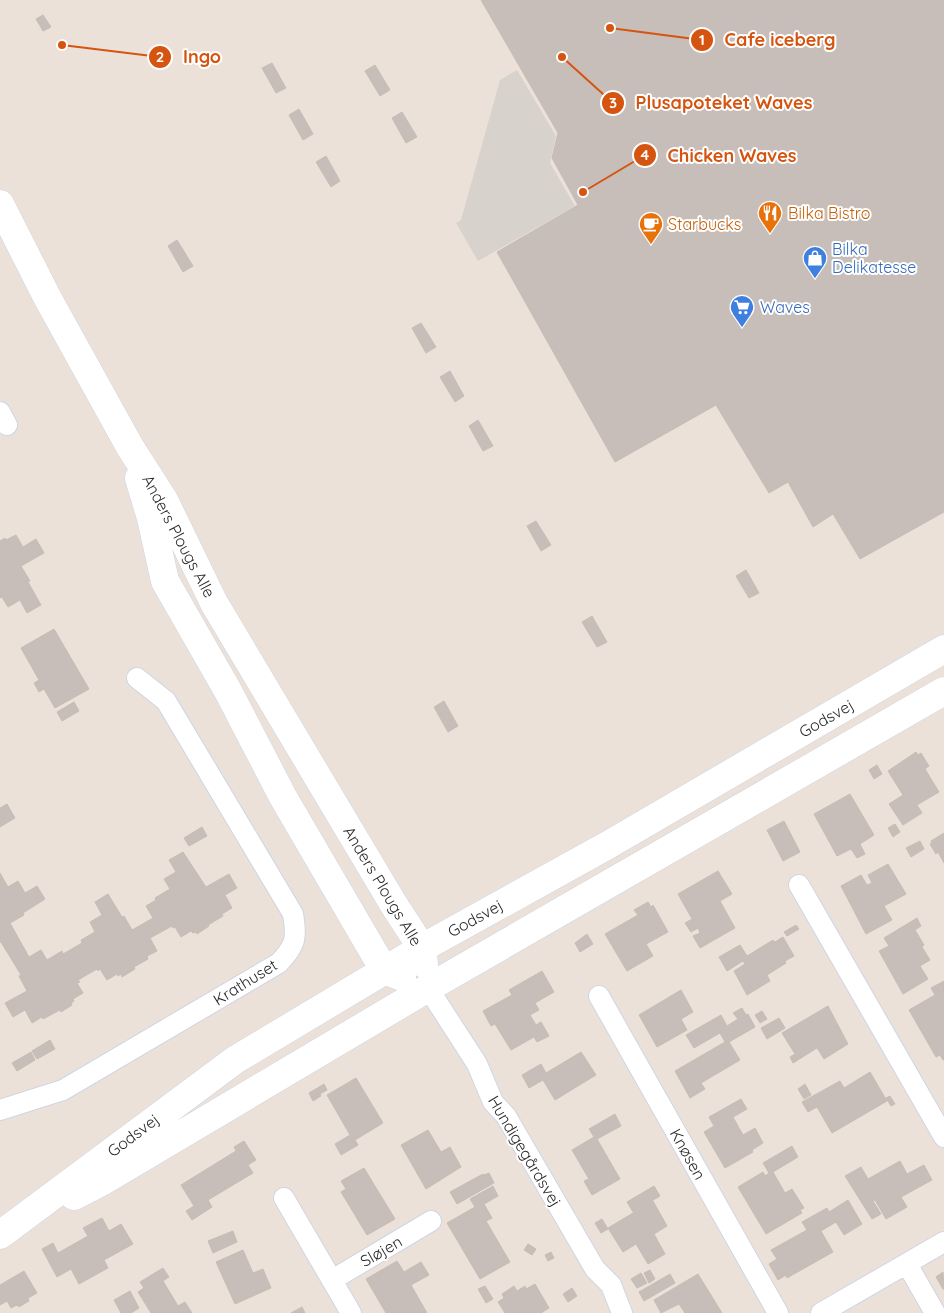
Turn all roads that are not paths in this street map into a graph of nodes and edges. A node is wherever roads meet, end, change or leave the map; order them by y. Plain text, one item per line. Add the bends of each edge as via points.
1 (0, 204) edge
2 (130, 447) junction
3 (944, 649) edge
4 (137, 678) dead end
5 (944, 691) edge
6 (799, 885) dead end
7 (422, 948) junction
8 (384, 970) junction
9 (428, 988) junction
10 (599, 996) dead end
11 (9, 1107) edge
12 (944, 1137) edge
13 (284, 1198) dead end
14 (431, 1221) dead end
15 (0, 1235) edge
16 (944, 1242) edge
17 (907, 1264) junction
18 (332, 1280) junction
19 (351, 1313) edge
20 (622, 1313) edge
21 (778, 1313) edge
22 (821, 1313) edge
23 (935, 1313) edge

1 - 2 street, Anders Plougs Alle
2 - 7 street, Anders Plougs Alle via 164,500 214,603
2 - 8 street, Anders Plougs Alle via 165,581 228,691 282,797
3 - 7 street, Godsvej
4 - 11 street, Krathuset via 166,701 293,914 296,933 290,951 279,963 63,1090
5 - 9 street, Godsvej
6 - 12 street
7 - 8 street, Godsvej
7 - 9 street, Anders Plougs Alle
8 - 9 street
8 - 15 street, Godsvej via 235,1060
9 - 15 street, Godsvej via 103,1181
9 - 20 street, Hundigegårdsvej via 477,1064 493,1102 506,1116 595,1269 611,1286
10 - 21 street, Knøsen
13 - 18 street
14 - 18 street, Sløjen
16 - 17 street
17 - 22 street
17 - 23 street
18 - 19 street

